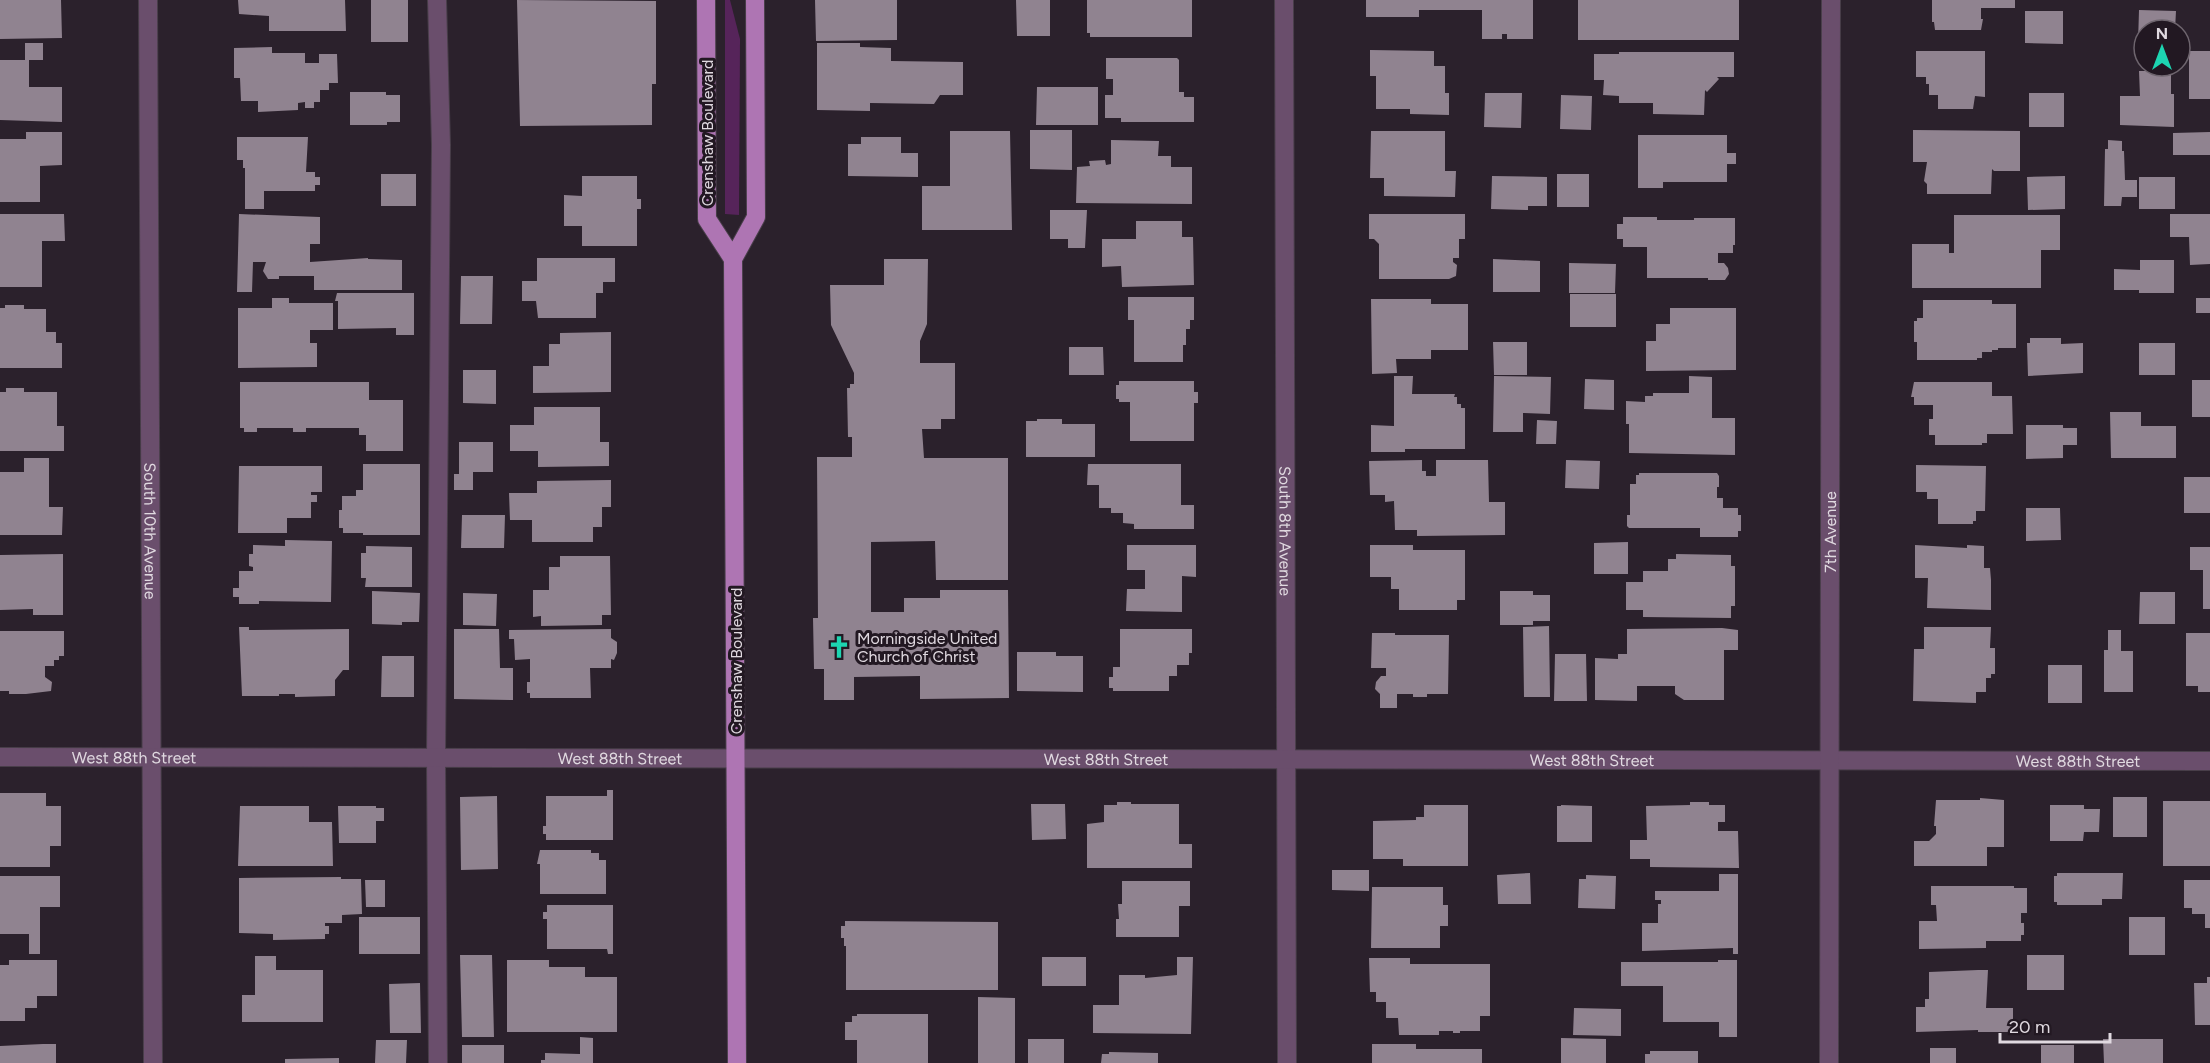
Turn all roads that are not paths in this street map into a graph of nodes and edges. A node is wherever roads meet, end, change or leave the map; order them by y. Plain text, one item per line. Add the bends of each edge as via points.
1 (148, 0) edge
2 (437, 0) edge
3 (706, 0) edge
4 (755, 0) edge
5 (1284, 0) edge
6 (1831, 0) edge
7 (733, 259) junction
8 (0, 757) edge
9 (152, 758) junction
10 (436, 758) junction
11 (737, 759) junction
12 (1286, 759) junction
13 (1829, 760) junction
14 (2210, 761) edge
15 (153, 1063) edge
16 (438, 1063) edge
17 (737, 1063) edge
18 (1287, 1063) edge
19 (1829, 1063) edge

1 - 9 street, South 10th Avenue
2 - 10 street via 441,157
3 - 7 main road, Crenshaw Boulevard via 707,219
4 - 7 main road, Crenshaw Boulevard via 756,217
5 - 12 street, South 8th Avenue
6 - 13 street, 7th Avenue
7 - 11 main road, Crenshaw Boulevard
8 - 9 street, West 88th Street
9 - 10 street, West 88th Street
9 - 15 street, South 10th Avenue
10 - 11 street, West 88th Street
10 - 16 street
11 - 12 street, West 88th Street
11 - 17 main road, Crenshaw Boulevard
12 - 13 street, West 88th Street
12 - 18 street, South 8th Avenue
13 - 14 street, West 88th Street
13 - 19 street, 7th Avenue

